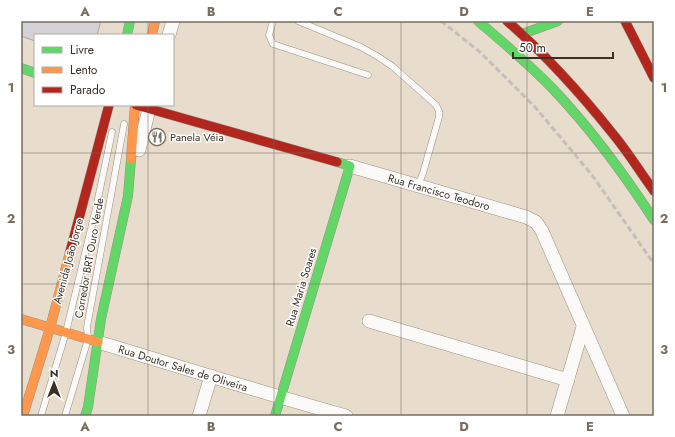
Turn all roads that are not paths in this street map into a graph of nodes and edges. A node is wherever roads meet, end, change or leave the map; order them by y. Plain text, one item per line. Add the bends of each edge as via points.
1 (130, 21) edge
2 (155, 21) edge
3 (173, 21) edge
4 (273, 21) edge
5 (298, 21) edge
6 (478, 21) edge
7 (507, 21) edge
8 (558, 21) edge
9 (625, 21) edge
10 (127, 34) edge
11 (152, 34) edge
12 (170, 34) edge
13 (522, 34) junction
14 (21, 68) edge
15 (34, 73) edge
16 (368, 75) dead end
17 (654, 78) edge
18 (134, 106) edge
19 (135, 106) edge
20 (149, 107) edge
21 (111, 108) edge
22 (113, 128) dead end
23 (350, 166) junction
24 (649, 175) edge
25 (418, 186) junction
26 (654, 191) edge
27 (128, 196) junction
28 (654, 220) edge
29 (21, 319) edge
30 (101, 319) junction
31 (369, 321) dead end
32 (87, 326) junction
33 (583, 326) junction
34 (50, 328) junction
35 (66, 332) junction
36 (93, 340) junction
37 (211, 376) junction
38 (568, 380) junction
39 (280, 398) junction
40 (24, 416) edge
41 (41, 416) edge
42 (65, 416) edge
43 (85, 416) edge
44 (199, 416) edge
45 (275, 416) edge
46 (346, 416) edge
47 (557, 416) edge
48 (623, 416) edge

1 - 10 main road
2 - 11 main road
3 - 12 street
4 - 16 lane via 269,35 273,44
5 - 25 lane via 377,56 436,105 439,117
6 - 28 main road via 517,54 591,133
7 - 13 main road
8 - 13 main road
9 - 17 main road
13 - 24 main road via 552,63
14 - 15 main road
18 - 32 lane, Corredor BRT Ouro Verde via 125,122
19 - 27 main road
20 - 23 main road, Rua Francisco Teodoro
20 - 27 street
21 - 34 main road, Avenida João Jorge
22 - 35 lane, Corredor BRT Ouro Verde
23 - 25 street, Rua Francisco Teodoro
23 - 39 main road, Rua Maria Soares
24 - 26 main road
25 - 33 street, Rua Francisco Teodoro via 536,222
27 - 30 main road
29 - 34 main road, Rua Doutor Sales de Oliveira
30 - 32 main road
30 - 36 main road
31 - 38 street
32 - 35 main road
32 - 36 lane, Corredor BRT Ouro Verde
33 - 38 street
33 - 48 street, Rua Francisco Teodoro
34 - 35 main road, Rua Doutor Sales de Oliveira
34 - 40 main road, Avenida João Jorge
35 - 36 main road, Rua Doutor Sales de Oliveira
35 - 41 lane, Corredor BRT Ouro Verde
36 - 37 street, Rua Doutor Sales de Oliveira
36 - 42 lane, Corredor BRT Ouro Verde
36 - 43 main road
37 - 39 street, Rua Doutor Sales de Oliveira
37 - 44 street
38 - 47 street
39 - 45 main road, Rua Maria Soares
39 - 46 street, Rua Doutor Sales de Oliveira

